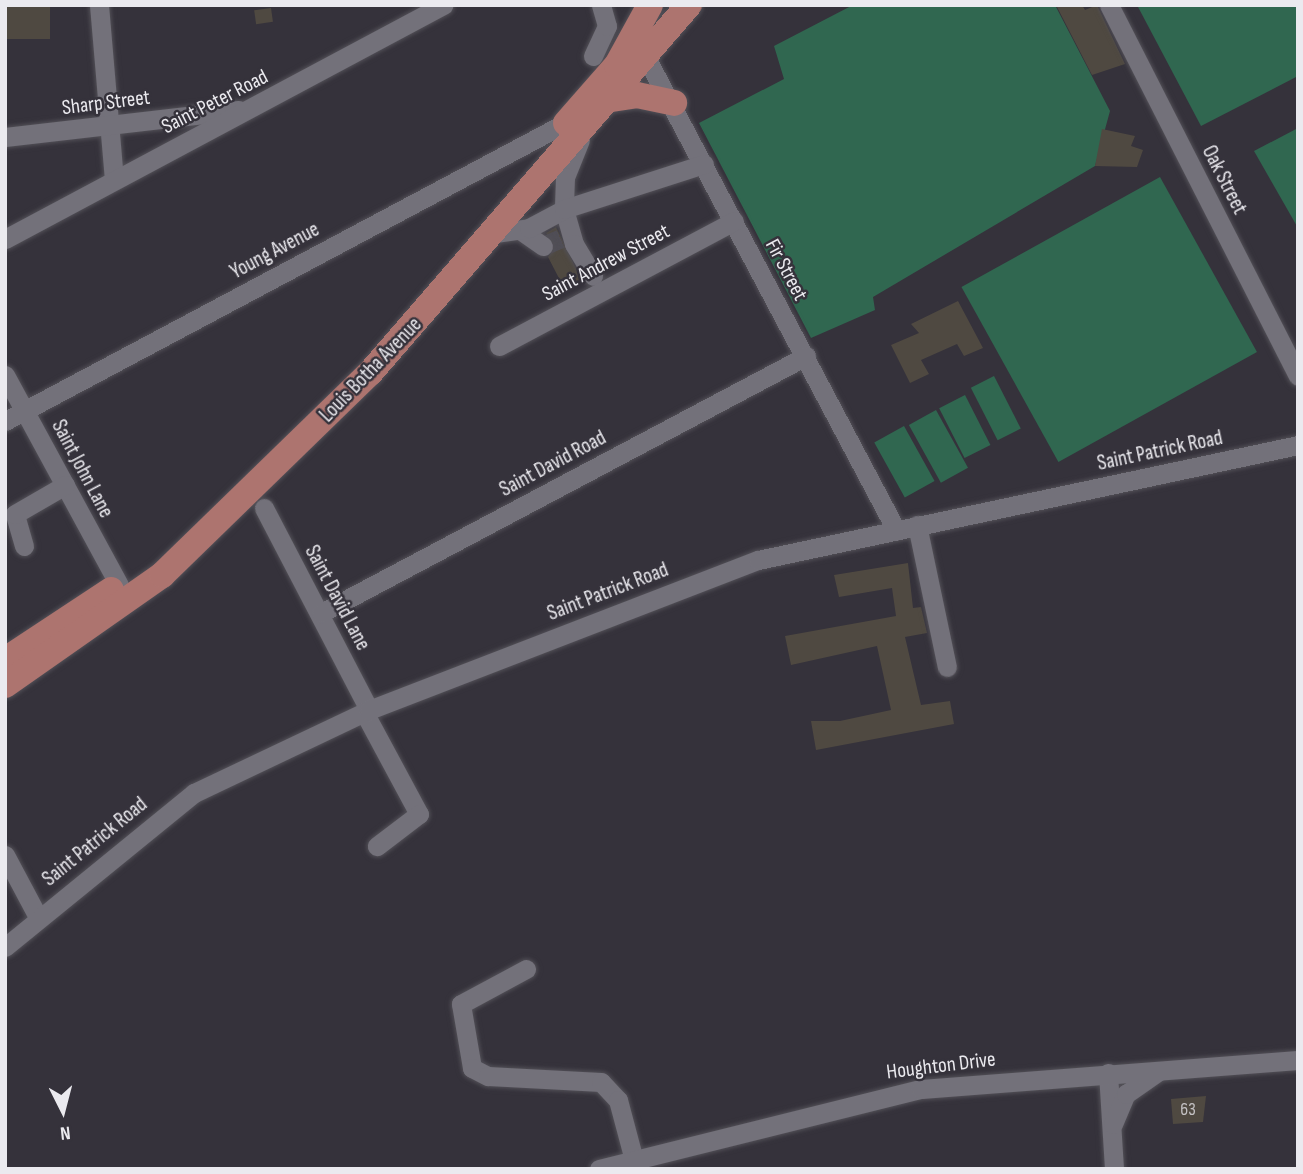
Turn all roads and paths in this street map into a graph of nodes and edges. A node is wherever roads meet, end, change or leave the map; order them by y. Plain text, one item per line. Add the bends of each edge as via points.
1 (99, 5) edge
2 (444, 5) edge
3 (601, 5) edge
4 (635, 5) edge
5 (650, 5) edge
6 (689, 5) edge
7 (1109, 5) edge
8 (637, 32) junction
9 (593, 55) dead end
10 (645, 62) junction
11 (612, 99) junction
12 (674, 103) junction
13 (253, 108) junction
14 (579, 122) junction
15 (109, 126) junction
16 (5, 137) edge
17 (704, 164) junction
18 (114, 179) junction
19 (564, 209) junction
20 (734, 221) junction
21 (507, 232) junction
22 (5, 239) edge
23 (543, 246) tunnel mouth
24 (593, 276) dead end
25 (499, 346) dead end
26 (806, 356) junction
27 (5, 375) edge
28 (1298, 376) edge
29 (26, 410) junction
30 (5, 421) edge
31 (1298, 445) edge
32 (65, 485) junction
33 (264, 509) dead end
34 (917, 525) junction
35 (896, 530) junction
36 (24, 546) dead end
37 (119, 585) junction
38 (321, 613) junction
39 (5, 660) edge
40 (947, 667) dead end
41 (5, 685) edge
42 (366, 711) junction
43 (377, 846) dead end
44 (5, 855) edge
45 (38, 917) junction
46 (5, 947) edge
47 (526, 969) dead end
48 (1298, 1060) edge
49 (1162, 1070) junction
50 (1108, 1073) junction
51 (1111, 1132) junction
52 (634, 1160) junction
53 (599, 1169) edge
54 (1114, 1169) edge

1 - 15 street
2 - 13 street, Saint Peter Road
3 - 9 street via 607,26
4 - 8 street, Fir Street
5 - 8 main road, Louis Botha Avenue
6 - 10 main road, Louis Botha Avenue
7 - 28 street, Oak Street
8 - 10 street, Fir Street
8 - 14 main road, Louis Botha Avenue
10 - 11 main road, Louis Botha Avenue
10 - 12 street, Fir Street
11 - 12 main road via 637,95
11 - 14 main road, Louis Botha Avenue
12 - 17 street, Fir Street
13 - 15 street, Sharp Street
13 - 18 street, Saint Peter Road
14 - 19 street via 567,168
14 - 21 main road, Louis Botha Avenue
14 - 29 street, Young Avenue
14 - 37 main road, Louis Botha Avenue via 360,361 179,537
15 - 16 street, Sharp Street
15 - 18 street
17 - 19 street
17 - 20 street, Fir Street
18 - 22 street, Saint Peter Road
19 - 21 street
19 - 24 street via 567,235
20 - 25 street, Saint Andrew Street
20 - 26 street, Fir Street
21 - 23 street
21 - 41 main road, Louis Botha Avenue via 190,551
26 - 35 street, Fir Street
26 - 38 street, Saint David Road
27 - 29 street, Saint John Lane
29 - 30 street, Young Avenue
29 - 32 street, Saint John Lane
31 - 34 street, Saint Patrick Road
32 - 36 street via 15,514
32 - 37 street, Saint John Lane
33 - 38 street, Saint David Lane
34 - 35 street, Saint Patrick Road
34 - 40 street
35 - 42 street, Saint Patrick Road via 733,568
37 - 39 main road, Louis Botha Avenue
38 - 42 street, Saint David Lane
42 - 43 street, Saint David Lane via 419,814
42 - 45 street, Saint Patrick Road via 194,793
44 - 45 street
45 - 46 street, Saint Patrick Road
47 - 52 street via 461,1004 472,1068 488,1076 601,1082 618,1100
48 - 49 street, Houghton Drive
49 - 50 street, Houghton Drive
49 - 51 street via 1126,1094
50 - 51 street
50 - 52 street, Houghton Drive via 883,1096
51 - 54 street
52 - 53 street, Houghton Drive

